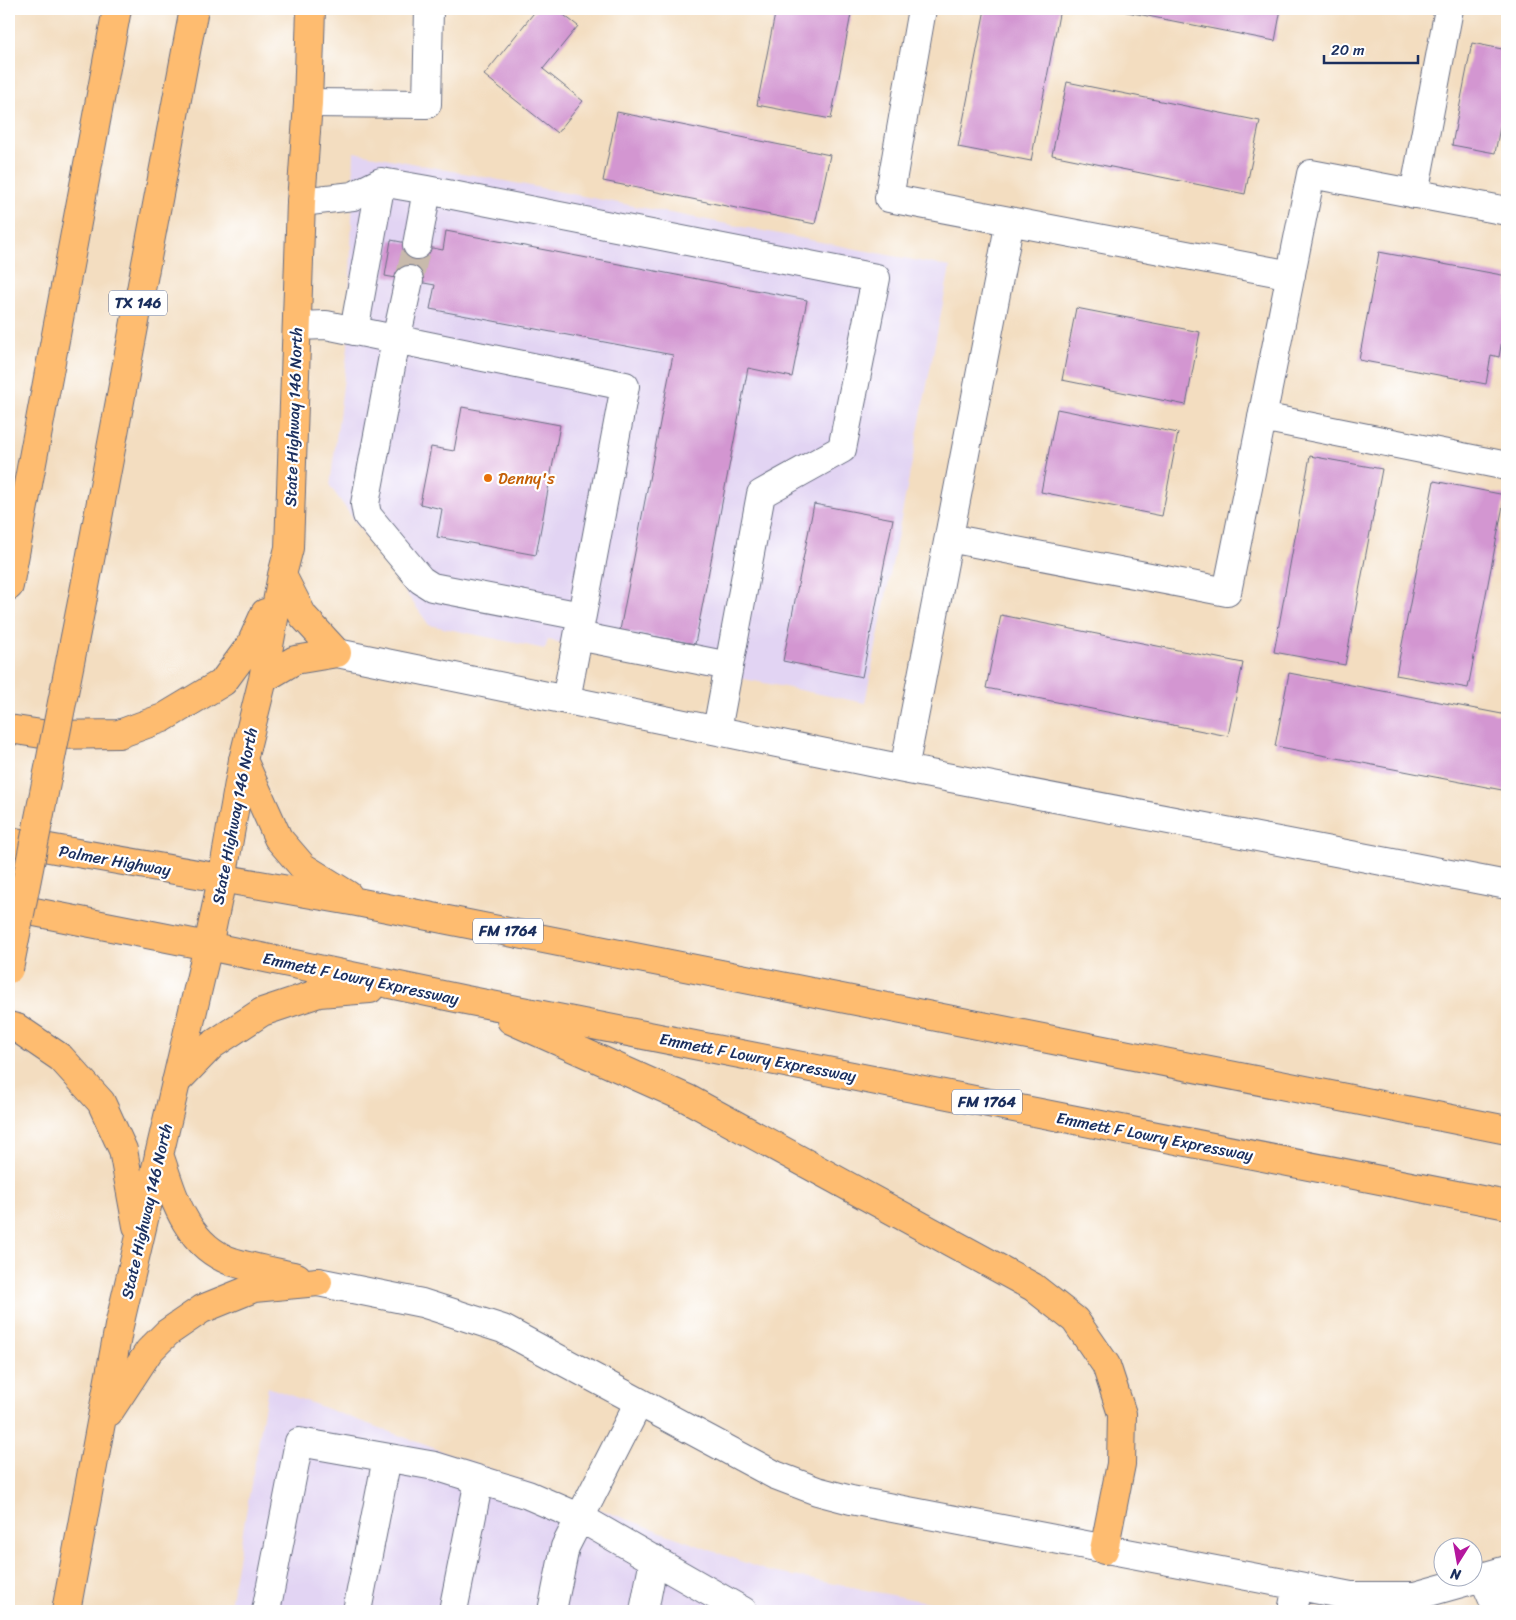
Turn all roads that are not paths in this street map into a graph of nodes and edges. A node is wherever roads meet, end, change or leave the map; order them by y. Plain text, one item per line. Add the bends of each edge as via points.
1 (117, 9) edge
2 (194, 9) edge
3 (311, 9) edge
4 (429, 9) edge
5 (922, 9) edge
6 (1449, 9) edge
7 (308, 103) junction
8 (381, 182) junction
9 (427, 190) junction
10 (1414, 194) junction
11 (302, 202) junction
12 (1507, 211) edge
13 (1010, 221) junction
14 (417, 245) tunnel mouth
15 (1291, 275) junction
16 (409, 280) tunnel mouth
17 (297, 326) junction
18 (354, 331) junction
19 (396, 340) junction
20 (1262, 417) junction
21 (1507, 466) edge
22 (949, 538) junction
23 (282, 575) junction
24 (10, 581) edge
25 (580, 626) junction
26 (338, 653) junction
27 (729, 666) junction
28 (263, 679) junction
29 (566, 700) junction
30 (9, 729) edge
31 (717, 730) junction
32 (243, 760) junction
33 (904, 769) junction
34 (9, 841) edge
35 (222, 879) junction
36 (1507, 885) edge
37 (358, 902) junction
38 (9, 907) edge
39 (208, 946) junction
40 (9, 969) edge
41 (408, 988) junction
42 (466, 1000) junction
43 (9, 1026) edge
44 (176, 1082) junction
45 (1507, 1130) edge
46 (159, 1153) junction
47 (1507, 1205) edge
48 (139, 1238) junction
49 (318, 1282) junction
50 (639, 1402) junction
51 (101, 1424) junction
52 (387, 1458) junction
53 (479, 1480) junction
54 (579, 1517) junction
55 (1104, 1550) junction
56 (654, 1559) junction
57 (1495, 1574) edge
58 (1294, 1599) edge
59 (66, 1611) edge
60 (266, 1611) edge
61 (357, 1611) edge
62 (454, 1611) edge
63 (552, 1611) edge
64 (644, 1611) edge
65 (743, 1611) edge
66 (1498, 1611) edge

1 - 24 main road
2 - 40 main road, TX 146, bridge
3 - 7 main road, State Highway 146 North
4 - 7 street via 427,104
5 - 13 street via 889,198
6 - 10 street
7 - 11 main road, State Highway 146 North
8 - 9 street
8 - 11 street via 353,196
8 - 18 street
9 - 14 street
9 - 27 street via 876,278 842,449 761,494
10 - 12 street
10 - 15 street via 1310,174
11 - 17 main road, State Highway 146 North
13 - 15 street
13 - 22 street
15 - 20 street
16 - 19 street
17 - 18 street via 326,325
17 - 23 main road, State Highway 146 North via 289,548
18 - 19 street
19 - 25 street via 366,504 367,514 421,580 432,587
19 - 25 street via 625,386
20 - 21 street
20 - 22 street via 1227,592
22 - 33 street
23 - 26 main road via 303,616
23 - 28 main road, State Highway 146 North
23 - 30 main road via 251,644 223,682 163,718 119,734 48,735
25 - 27 street
25 - 29 street
26 - 28 main road via 296,660
26 - 29 street
27 - 31 street
28 - 32 main road, State Highway 146 North
29 - 31 street
31 - 33 street
32 - 35 main road, State Highway 146 North
32 - 37 main road via 278,838 303,867
33 - 36 street
34 - 35 main road, Palmer Highway / FM 1764
35 - 37 main road, FM 1764
35 - 39 main road, State Highway 146 North
37 - 45 main road, FM 1764
38 - 39 main road, Emmett F Lowry Expressway / FM 1764
39 - 41 main road, Emmett F Lowry Expressway / FM 1764
39 - 44 main road, State Highway 146 North
41 - 42 main road, Emmett F Lowry Expressway / FM 1764
41 - 44 main road via 318,993 262,1012 212,1045
42 - 47 main road, Emmett F Lowry Expressway / FM 1764
42 - 55 main road via 688,1099 1033,1287 1075,1320 1106,1366 1122,1414 1121,1464
43 - 48 main road via 61,1058 101,1102 123,1150
44 - 46 main road, State Highway 146 North
46 - 48 main road, State Highway 146 North
46 - 49 main road via 174,1199 192,1233 209,1249 231,1261
48 - 51 main road, State Highway 146 North
49 - 50 street via 422,1302 503,1329
49 - 51 main road via 254,1288 202,1309 167,1333 149,1351
50 - 54 street
50 - 55 street via 775,1475 816,1491
51 - 59 main road, State Highway 146 North
52 - 53 street via 435,1466
52 - 60 street via 299,1442
52 - 61 street
53 - 54 street
53 - 62 street
54 - 56 street
54 - 63 street via 565,1547
55 - 58 street
56 - 64 street
56 - 65 street
57 - 58 street via 1415,1596
57 - 66 street

